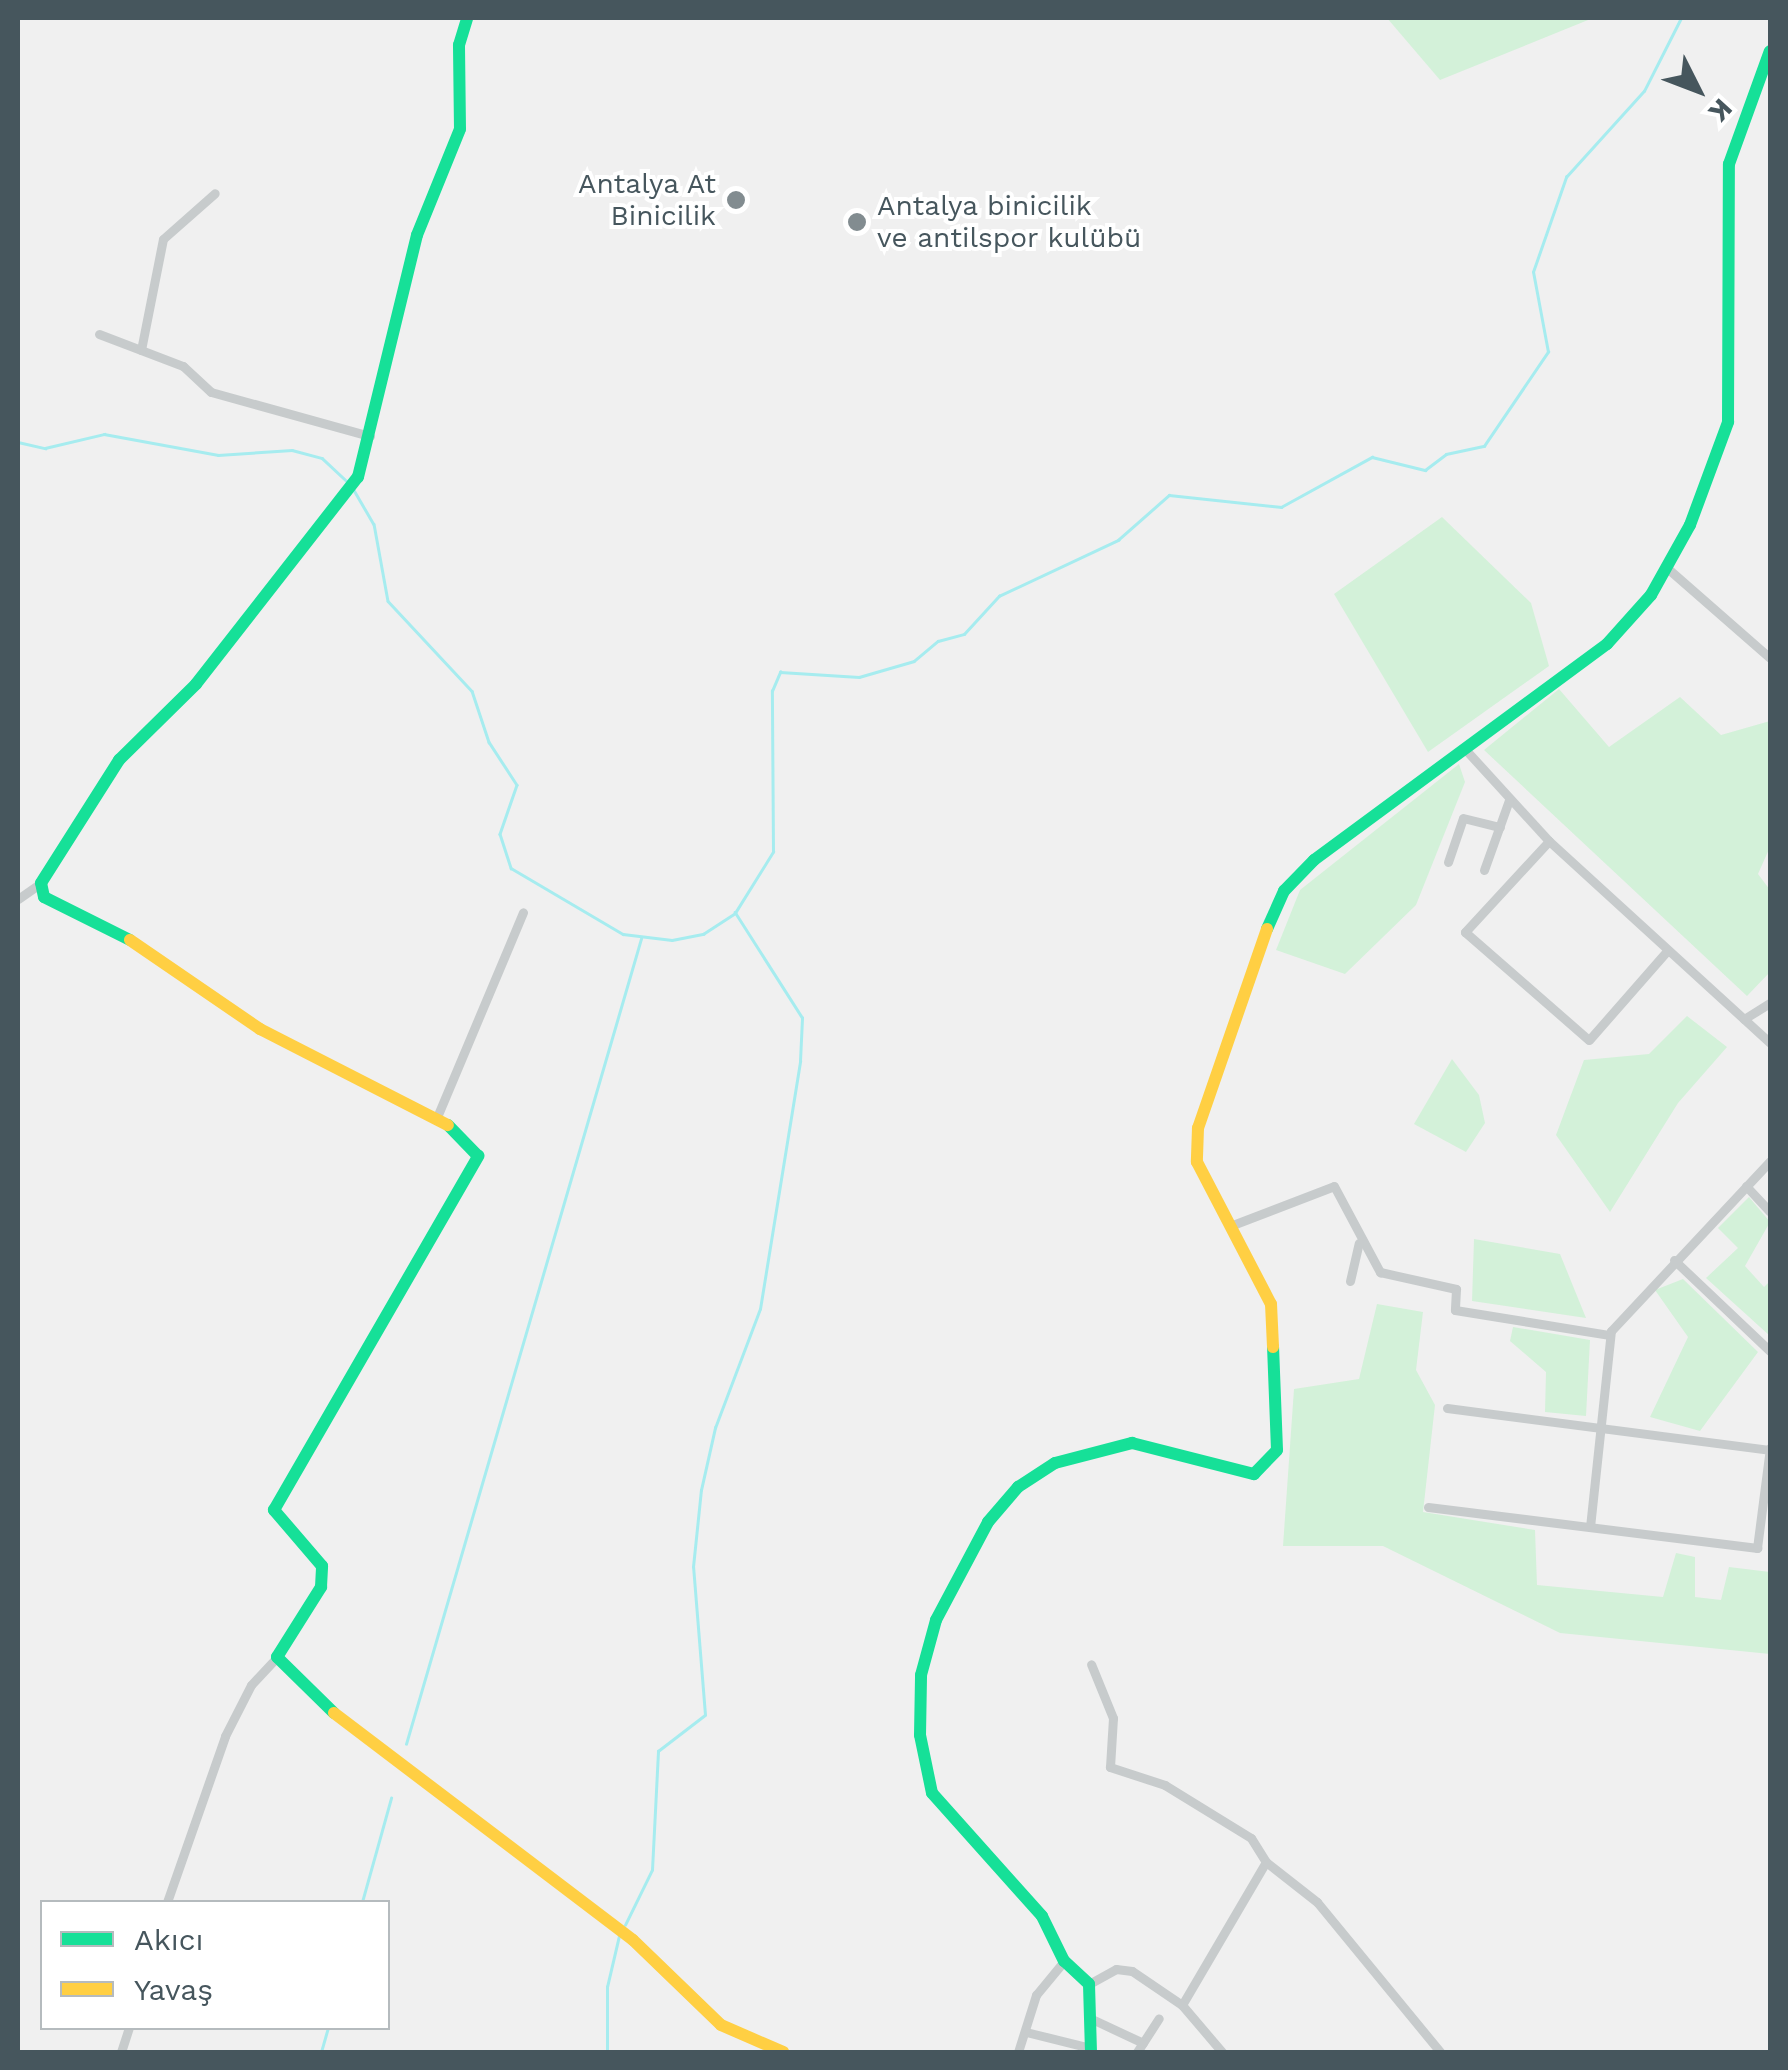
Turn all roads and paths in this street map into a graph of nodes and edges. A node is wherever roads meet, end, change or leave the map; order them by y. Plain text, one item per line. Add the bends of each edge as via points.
1 (467, 18) edge
2 (1770, 51) edge
3 (215, 194) dead end
4 (99, 334) dead end
5 (141, 350) junction
6 (373, 436) junction
7 (1666, 567) junction
8 (1770, 658) edge
9 (1462, 745) junction
10 (1510, 800) junction
11 (1500, 826) junction
12 (1549, 841) junction
13 (1448, 862) dead end
14 (1484, 870) dead end
15 (41, 883) junction
16 (18, 900) edge
17 (523, 912) dead end
18 (1666, 952) junction
19 (1770, 1003) edge
20 (1744, 1019) junction
21 (1770, 1043) edge
22 (436, 1116) junction
23 (1770, 1161) edge
24 (1746, 1186) junction
25 (1770, 1212) edge
26 (1230, 1226) junction
27 (1360, 1241) junction
28 (1674, 1260) junction
29 (1350, 1281) dead end
30 (1610, 1335) junction
31 (1770, 1351) edge
32 (1447, 1408) dead end
33 (1596, 1428) junction
34 (1770, 1449) edge
35 (1428, 1507) dead end
36 (1590, 1528) junction
37 (277, 1656) junction
38 (1091, 1664) dead end
39 (1266, 1862) junction
40 (168, 1900) edge
41 (1064, 1961) junction
42 (1090, 1984) junction
43 (1182, 2005) junction
44 (1159, 2018) dead end
45 (1094, 2020) junction
46 (1026, 2032) junction
47 (1140, 2048) edge
48 (1090, 2050) edge
49 (783, 2052) edge
50 (1018, 2052) edge
51 (1222, 2052) edge
52 (1440, 2052) edge

1 - 6 street via 460,129 405,279
2 - 7 street via 1728,164 1728,422
3 - 5 street via 163,239
4 - 5 street
5 - 6 street via 183,366 212,392
6 - 15 street via 342,500 196,684 120,760 44,868
7 - 8 street
7 - 9 street via 1638,616 1607,644
9 - 10 street
9 - 26 street via 1314,860 1268,917 1198,1128 1198,1162
10 - 11 street
10 - 12 street
11 - 13 street via 1464,818
11 - 14 street
12 - 18 street
12 - 18 street via 1465,932 1590,1040
15 - 16 street
15 - 22 street via 44,897 154,952 260,1029
17 - 22 street
18 - 20 street
19 - 20 street
20 - 21 street
22 - 37 street via 478,1156 274,1510 322,1566 322,1586
23 - 24 street
24 - 25 street
24 - 28 street
26 - 27 street via 1324,1184 1334,1186
26 - 41 street via 1277,1327 1280,1429 1268,1464 1233,1474 1132,1443 1030,1476 958,1569 926,1651 920,1734 932,1793 1042,1916
27 - 29 street
27 - 30 street via 1380,1272 1456,1289 1455,1310
28 - 30 street
28 - 31 street
30 - 33 street
32 - 33 street
33 - 34 street
33 - 36 street
34 - 36 street via 1757,1548
35 - 36 street
37 - 40 street via 251,1685 225,1736
37 - 49 street via 292,1679 361,1735 632,1940 721,2025
38 - 39 street via 1114,1718 1110,1767 1165,1785 1251,1838
39 - 43 street
39 - 52 street via 1317,1902
41 - 42 street
41 - 46 street via 1036,1994
42 - 43 street via 1116,1969 1132,1971
42 - 45 street
43 - 51 street
44 - 47 street
45 - 47 street
45 - 48 street
46 - 48 street
46 - 50 street

